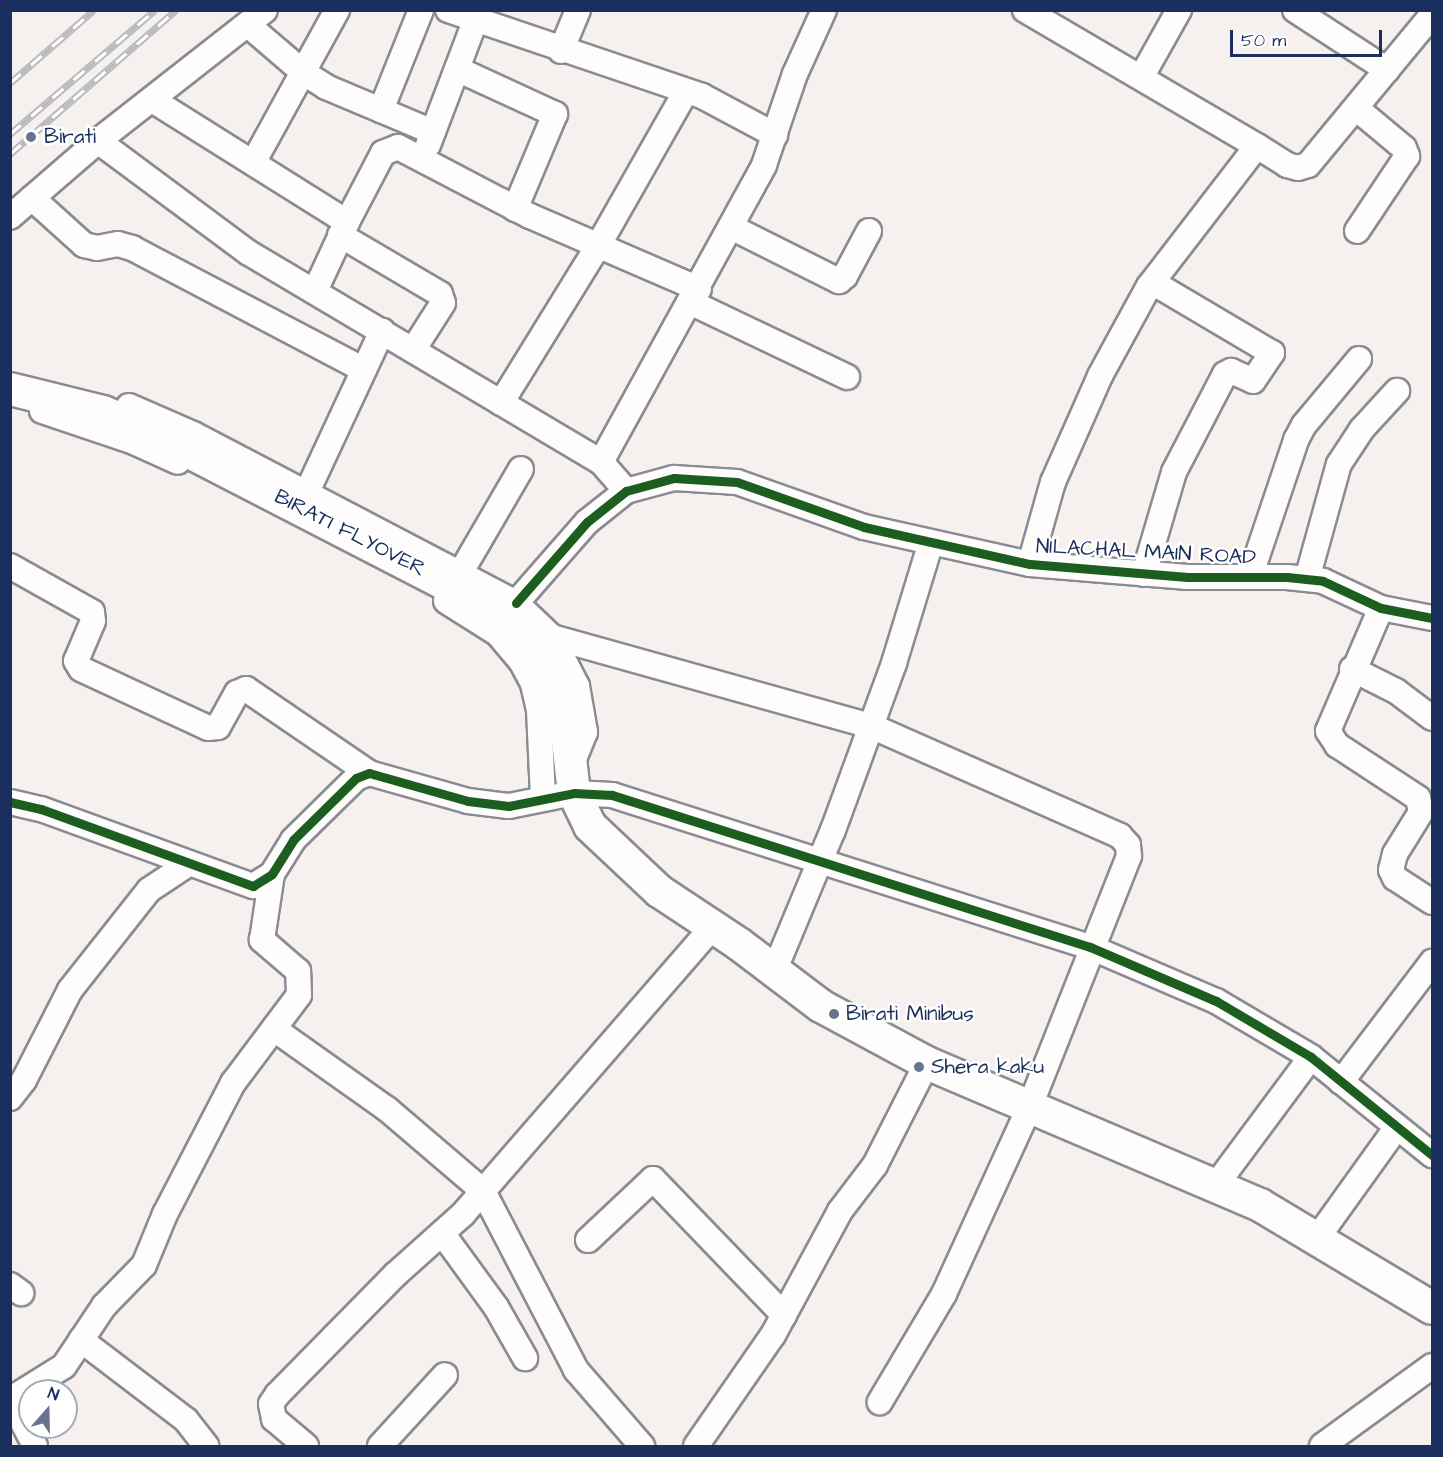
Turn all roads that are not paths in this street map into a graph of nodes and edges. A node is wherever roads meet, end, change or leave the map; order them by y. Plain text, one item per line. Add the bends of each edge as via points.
1 (337, 10) edge
2 (421, 10) edge
3 (448, 10) edge
4 (578, 10) edge
5 (824, 10) edge
6 (1025, 10) edge
7 (1179, 10) edge
8 (1295, 10) edge
9 (1432, 15) edge
10 (256, 18) edge
11 (1059, 19) edge
12 (475, 21) junction
13 (561, 51) junction
14 (457, 69) junction
15 (1387, 70) junction
16 (304, 73) junction
17 (1142, 76) junction
18 (686, 91) junction
19 (154, 101) junction
20 (1356, 108) junction
21 (381, 110) junction
22 (433, 132) junction
23 (775, 135) junction
24 (98, 141) junction
25 (1257, 146) junction
26 (422, 160) junction
27 (253, 163) junction
28 (32, 198) junction
29 (515, 209) junction
30 (10, 217) edge
31 (731, 227) junction
32 (344, 228) junction
33 (869, 231) dead end
34 (1357, 231) dead end
35 (598, 246) junction
36 (1152, 282) junction
37 (315, 291) junction
38 (694, 296) junction
39 (382, 331) junction
40 (413, 350) junction
41 (1359, 359) dead end
42 (364, 370) junction
43 (10, 376) edge
44 (847, 377) dead end
45 (10, 389) edge
46 (1397, 391) dead end
47 (10, 400) edge
48 (501, 403) junction
49 (601, 462) junction
50 (521, 469) dead end
51 (626, 491) junction
52 (307, 492) junction
53 (930, 545) junction
54 (1030, 564) junction
55 (10, 566) edge
56 (461, 572) junction
57 (1144, 574) junction
58 (1250, 577) junction
59 (1307, 579) junction
60 (516, 603) junction
61 (1381, 608) junction
62 (1432, 618) edge
63 (552, 637) junction
64 (1352, 669) junction
65 (1432, 718) edge
66 (871, 726) junction
67 (369, 773) junction
68 (573, 779) junction
69 (543, 797) junction
70 (10, 802) edge
71 (821, 862) junction
72 (189, 864) junction
73 (272, 874) junction
74 (1432, 902) edge
75 (713, 926) junction
76 (1090, 946) junction
77 (1432, 962) edge
78 (775, 969) junction
79 (274, 1029) junction
80 (1311, 1057) junction
81 (927, 1063) junction
82 (1341, 1082) junction
83 (10, 1098) edge
84 (1030, 1106) junction
85 (1397, 1127) junction
86 (1432, 1155) edge
87 (1216, 1185) junction
88 (483, 1191) junction
89 (442, 1233) junction
90 (1318, 1237) junction
91 (588, 1240) dead end
92 (1432, 1308) edge
93 (784, 1314) junction
94 (81, 1340) junction
95 (525, 1358) dead end
96 (1432, 1366) edge
97 (445, 1375) dead end
98 (11, 1399) edge
99 (880, 1402) dead end
100 (35, 1446) edge
101 (206, 1446) edge
102 (306, 1446) edge
103 (380, 1446) edge
104 (642, 1446) edge
105 (696, 1446) edge
106 (1322, 1446) edge

1 - 16 street
2 - 21 street
3 - 12 street
4 - 13 street
5 - 23 street via 795,74
6 - 11 street
7 - 17 street
8 - 15 street
9 - 15 street
10 - 16 street
10 - 19 street
11 - 17 street
12 - 13 street
12 - 14 street
13 - 18 street
14 - 22 street
14 - 29 street via 555,114
15 - 20 street
16 - 21 street via 350,99
16 - 27 street
17 - 25 street
18 - 23 street via 713,101
18 - 35 street
19 - 24 street
19 - 27 street
20 - 25 street via 1308,165 1287,165
20 - 34 street via 1404,148 1407,156
21 - 22 street
22 - 26 street
23 - 31 street
24 - 28 street
24 - 37 street via 249,253
25 - 36 street
26 - 29 street
26 - 32 street via 398,147 387,148
27 - 32 street
28 - 30 street
28 - 42 street via 84,245 97,248 118,244 132,248
29 - 35 street
31 - 33 street via 839,281
31 - 38 street
32 - 37 street
32 - 40 street via 440,294 443,303
35 - 38 street
35 - 48 street
36 - 54 street via 1100,376 1053,482
36 - 57 street via 1272,353 1253,381 1231,371 1225,374 1174,472
37 - 39 street
38 - 44 street
38 - 49 street
39 - 40 street
39 - 42 street
40 - 48 street
41 - 58 street via 1296,440
42 - 52 street
43 - 52 street via 97,396 147,413
45 - 68 main road, BIRATI FLYOVER via 103,412 145,429 482,602 535,652 556,691 567,731
46 - 59 street via 1362,429 1339,464
47 - 69 street via 163,455 486,624 510,646 533,684 539,710
48 - 49 street
49 - 51 street
50 - 56 street
51 - 53 street, NILACHAL MAIN ROAD via 674,478 737,482 829,517
51 - 60 street, NILACHAL MAIN ROAD via 587,522
52 - 56 street
53 - 54 street, NILACHAL MAIN ROAD
53 - 66 street
54 - 57 street, NILACHAL MAIN ROAD
55 - 67 street via 92,612 93,621 76,661 81,669 208,728 218,727 237,693 246,689
56 - 60 street
57 - 58 street, NILACHAL MAIN ROAD
58 - 59 street, NILACHAL MAIN ROAD
59 - 61 street, NILACHAL MAIN ROAD via 1323,581
60 - 63 street
61 - 62 street, NILACHAL MAIN ROAD
61 - 64 street
63 - 66 street
63 - 68 street via 577,686 582,706 585,732
64 - 65 street via 1396,691
64 - 74 street via 1331,720 1330,738 1418,798 1421,812 1395,854 1391,870 1395,878
66 - 71 street
66 - 76 street via 1120,836 1128,845 1129,856
67 - 69 street via 468,801 509,806
67 - 73 street via 356,778 293,840
68 - 69 street
68 - 71 street
68 - 75 main road, BIRATI FLYOVER via 584,817 607,845 659,891
70 - 72 street via 41,809
71 - 76 street
71 - 78 street
72 - 73 street via 253,886
72 - 83 street via 149,890 70,990 24,1080
73 - 79 street via 262,940 298,971 302,981 299,995
75 - 78 main road, BIRATI FLYOVER
75 - 88 street
76 - 80 street via 1215,1001
76 - 84 street
77 - 82 street
78 - 81 main road, BIRATI FLYOVER via 852,1025
79 - 88 street via 387,1109
79 - 94 street via 233,1083 165,1214 144,1265 104,1306
80 - 82 street
80 - 87 street
81 - 84 main road, BIRATI FLYOVER
81 - 93 street via 875,1165 840,1211
82 - 85 street
84 - 87 main road, BIRATI FLYOVER via 1166,1168
84 - 99 street via 944,1294
85 - 86 street
85 - 90 street
87 - 90 main road, BIRATI FLYOVER
88 - 89 street
88 - 104 street via 576,1370
89 - 95 street via 496,1307
89 - 102 street via 271,1404 274,1419
90 - 92 main road, BIRATI FLYOVER
91 - 93 street via 653,1179
93 - 105 street
94 - 98 street via 64,1366
94 - 101 street via 186,1420
96 - 106 street
97 - 103 street
98 - 100 street

